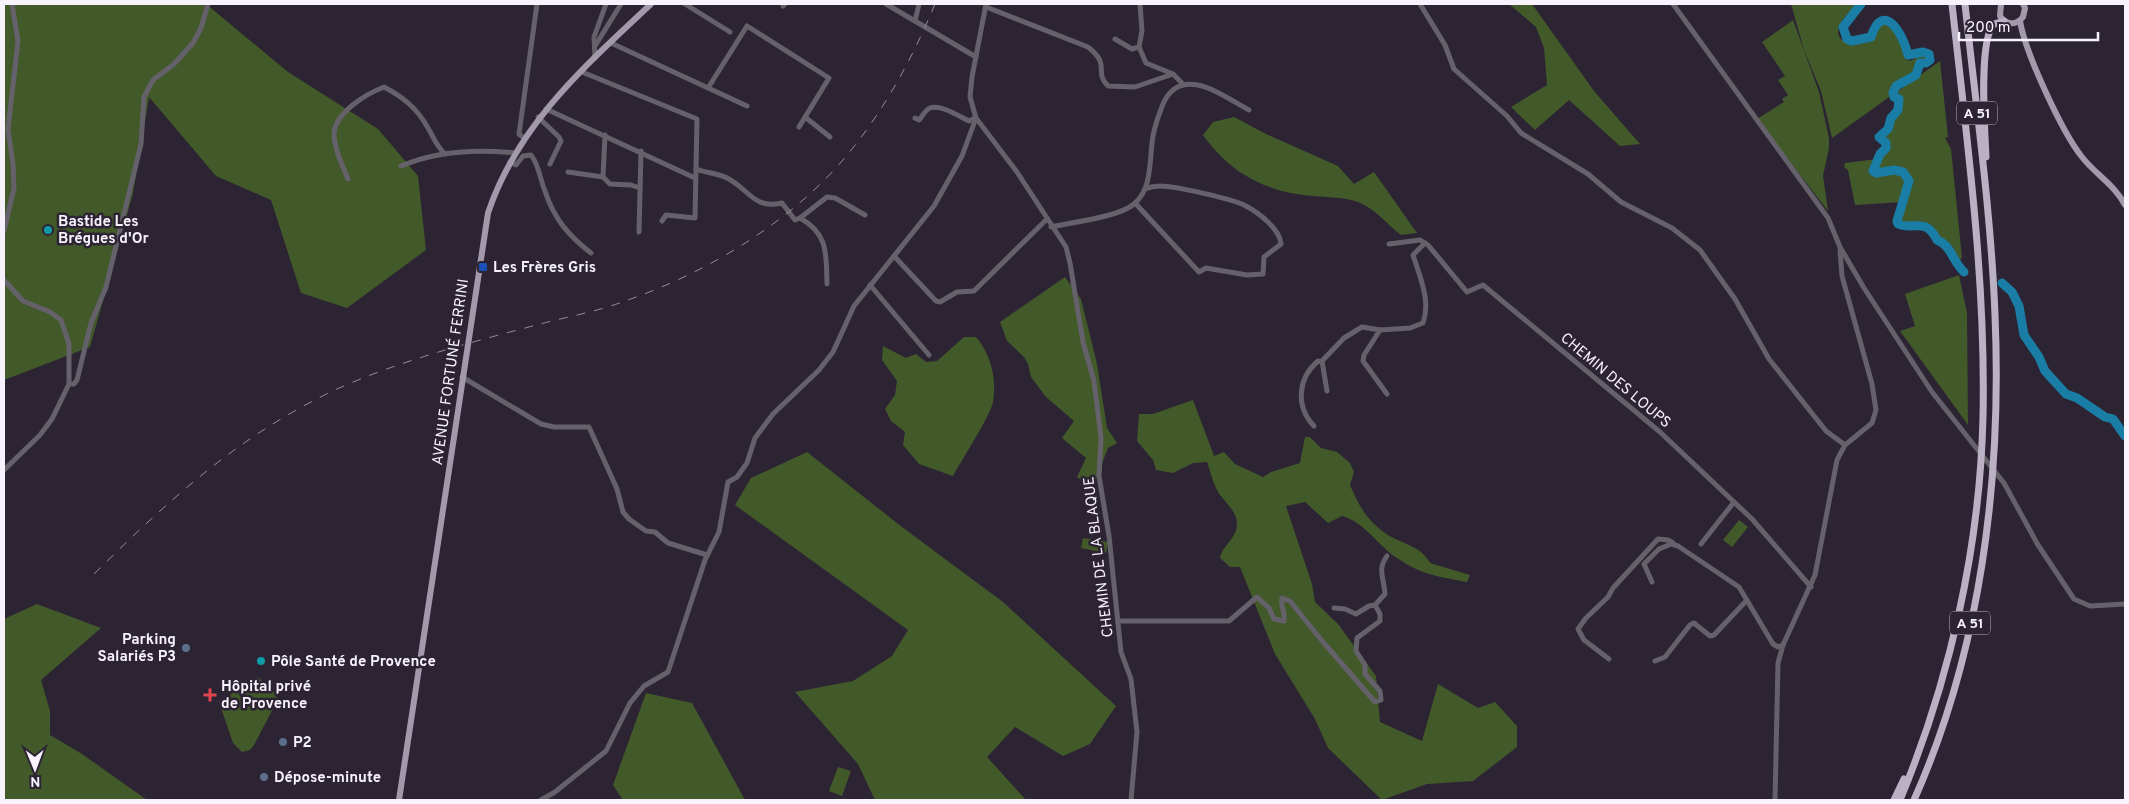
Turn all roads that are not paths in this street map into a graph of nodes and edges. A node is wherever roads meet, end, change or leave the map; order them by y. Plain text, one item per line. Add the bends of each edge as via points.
1 (12, 4) edge
2 (208, 4) edge
3 (537, 4) edge
4 (606, 4) edge
5 (621, 4) edge
6 (649, 4) edge
7 (685, 4) edge
8 (886, 4) edge
9 (919, 4) edge
10 (1140, 4) edge
11 (1420, 4) edge
12 (1673, 4) edge
13 (1952, 4) edge
14 (1965, 4) edge
15 (2000, 4) edge
16 (2024, 4) edge
17 (986, 5) edge
18 (916, 21) junction
19 (2020, 21) junction
20 (2008, 23) junction
21 (730, 32) dead end
22 (1115, 40) dead end
23 (611, 42) junction
24 (594, 46) junction
25 (1139, 47) junction
26 (2029, 52) junction
27 (595, 58) junction
28 (976, 58) junction
29 (582, 72) junction
30 (1173, 74) junction
31 (1182, 83) junction
32 (708, 88) junction
33 (747, 106) dead end
34 (546, 109) junction
35 (1250, 110) dead end
36 (805, 117) junction
37 (538, 118) junction
38 (915, 118) dead end
39 (976, 118) junction
40 (799, 127) dead end
41 (605, 135) junction
42 (830, 137) dead end
43 (524, 138) junction
44 (641, 151) junction
45 (515, 153) junction
46 (445, 154) junction
47 (510, 162) junction
48 (550, 164) dead end
49 (401, 166) dead end
50 (696, 169) junction
51 (568, 172) dead end
52 (603, 177) junction
53 (348, 178) dead end
54 (696, 178) junction
55 (640, 188) junction
56 (1145, 189) junction
57 (1135, 203) junction
58 (2125, 205) edge
59 (865, 215) dead end
60 (800, 218) junction
61 (1046, 220) junction
62 (662, 221) dead end
63 (1989, 223) junction
64 (1051, 227) junction
65 (4, 231) edge
66 (639, 232) dead end
67 (1425, 243) junction
68 (1389, 244) dead end
69 (1840, 246) junction
70 (591, 253) dead end
71 (894, 256) junction
72 (1846, 259) junction
73 (1840, 261) junction
74 (4, 280) edge
75 (827, 284) dead end
76 (870, 285) junction
77 (1380, 330) junction
78 (929, 355) dead end
79 (1322, 362) junction
80 (462, 377) junction
81 (69, 384) junction
82 (1327, 391) dead end
83 (1387, 394) dead end
84 (1314, 426) dead end
85 (1845, 445) junction
86 (4, 470) edge
87 (1734, 502) junction
88 (1700, 544) dead end
89 (1675, 545) junction
90 (707, 555) junction
91 (1387, 556) dead end
92 (1652, 582) dead end
93 (1811, 586) junction
94 (1747, 600) junction
95 (2125, 604) edge
96 (1375, 605) junction
97 (1334, 608) dead end
98 (1118, 621) junction
99 (1783, 645) junction
100 (1609, 659) dead end
101 (1655, 662) dead end
102 (1923, 740) junction
103 (397, 800) edge
104 (541, 800) edge
105 (1130, 800) edge
106 (1775, 800) edge
107 (1894, 800) edge
108 (1900, 800) edge
109 (1916, 800) edge

1 - 65 street via 18,41 8,129 14,188
2 - 81 street via 193,43 174,64 153,80 144,97 141,144 106,287 90,323 77,380
3 - 43 street via 519,134
4 - 24 street via 597,25
5 - 24 street
6 - 23 main road, AVENUE FORTUNÉ FERRINI
7 - 21 street
8 - 18 street
9 - 18 street
10 - 25 street via 1142,31
11 - 85 street via 1445,45 1454,69 1507,116 1520,133 1588,174 1621,202 1672,228 1700,250 1735,299 1769,359 1826,430
12 - 69 street via 1828,218
13 - 102 highway, A 51 via 1979,270 1984,376 1982,446 1963,592 1943,676
14 - 63 highway, A 51
15 - 20 main road via 2000,16
16 - 19 main road via 2025,13
17 - 28 street, CHEMIN DE LA BLAQUE
17 - 30 street via 1088,47 1102,62 1101,76 1108,86 1135,87
18 - 28 street
19 - 20 main road
19 - 26 main road
20 - 26 main road
20 - 63 highway via 1997,22 1990,28 1986,52 1984,111
22 - 25 street via 1132,49
23 - 27 main road, AVENUE FORTUNÉ FERRINI
23 - 32 street
24 - 27 street
25 - 30 street via 1146,64
26 - 58 main road via 2075,147
27 - 29 main road, AVENUE FORTUNÉ FERRINI
28 - 39 street, CHEMIN DE LA BLAQUE via 970,96
29 - 34 main road, AVENUE FORTUNÉ FERRINI
29 - 50 street via 697,119
30 - 31 street
31 - 35 street via 1197,85
31 - 56 street via 1168,93 1161,108
32 - 33 street
32 - 36 street via 747,26 830,78
34 - 37 main road, AVENUE FORTUNÉ FERRINI
34 - 41 street
36 - 40 street
36 - 42 street
37 - 43 main road, AVENUE FORTUNÉ FERRINI
37 - 48 street via 559,137
38 - 39 street via 919,120 932,107 969,122
39 - 61 street, CHEMIN DE LA BLAQUE via 1017,172
39 - 71 street via 962,156 934,206
41 - 44 street
41 - 52 street
43 - 45 main road, AVENUE FORTUNÉ FERRINI
44 - 54 street
44 - 55 street
45 - 46 street
45 - 47 main road, AVENUE FORTUNÉ FERRINI
46 - 49 street via 419,158
46 - 53 street via 436,145 418,112 404,98 384,87 371,92 337,122 334,134
47 - 70 street via 516,165 522,156 531,155 556,215 569,236
47 - 80 main road, AVENUE FORTUNÉ FERRINI via 488,213
50 - 54 street
50 - 60 street via 726,177 760,204 768,207 782,204 795,220
51 - 52 street
52 - 55 street via 610,184
54 - 62 street via 695,218 666,215
55 - 66 street
56 - 57 street
56 - 57 street via 1176,187 1246,206 1273,226 1281,244 1264,257 1262,274 1247,275 1206,268 1199,272
57 - 64 street via 1119,214
59 - 60 street via 836,198 827,197
60 - 75 street via 813,226 824,246
61 - 64 street, CHEMIN DE LA BLAQUE
61 - 71 street via 974,291 957,292 940,302
63 - 109 highway, A 51 via 1997,375 1994,463 1984,546 1967,636 1947,713
64 - 98 street, CHEMIN DE LA BLAQUE via 1066,248 1083,342 1094,381 1101,438 1100,476 1110,536
67 - 68 street via 1420,240
67 - 77 street via 1413,255 1424,290 1427,311 1423,323 1410,328
67 - 87 street, CHEMIN DES LOUPS via 1467,292 1483,285 1660,432
69 - 72 street
69 - 73 street
71 - 76 street
72 - 73 street
72 - 95 street via 1932,392 2004,483 2038,546 2074,600 2090,606
73 - 85 street via 1876,410 1872,423
74 - 81 street via 23,301 61,320 69,344
76 - 78 street
76 - 90 street via 854,306 833,352 773,414 755,438 747,463 728,482 719,532
77 - 79 street via 1362,327 1344,338
77 - 83 street via 1363,361
79 - 82 street
79 - 84 street via 1318,361 1308,370 1302,385 1301,403
80 - 90 street via 541,424 589,427 628,520 668,542
80 - 103 main road, AVENUE FORTUNÉ FERRINI
81 - 86 street via 52,419 40,435
85 - 93 street via 1837,460
87 - 88 street
87 - 93 street, CHEMIN DES LOUPS
89 - 92 street via 1659,549 1644,564
89 - 94 street via 1739,587
89 - 100 street via 1658,539 1578,629 1584,640
90 - 104 street via 668,672 644,686 630,703 606,751
91 - 96 street via 1380,573 1385,594
93 - 99 street
94 - 99 street via 1773,644
94 - 101 street via 1714,635 1710,636 1694,623 1665,657
96 - 97 street via 1356,614
96 - 98 street via 1380,621 1357,638 1356,651 1365,665 1365,674 1380,691 1381,700 1375,702 1290,601 1282,598 1284,622 1274,619 1269,608 1257,597 1229,621
98 - 105 street, CHEMIN DE LA BLAQUE via 1121,652 1131,679 1137,732
99 - 106 street via 1778,663
102 - 107 highway
102 - 108 highway, A 51

